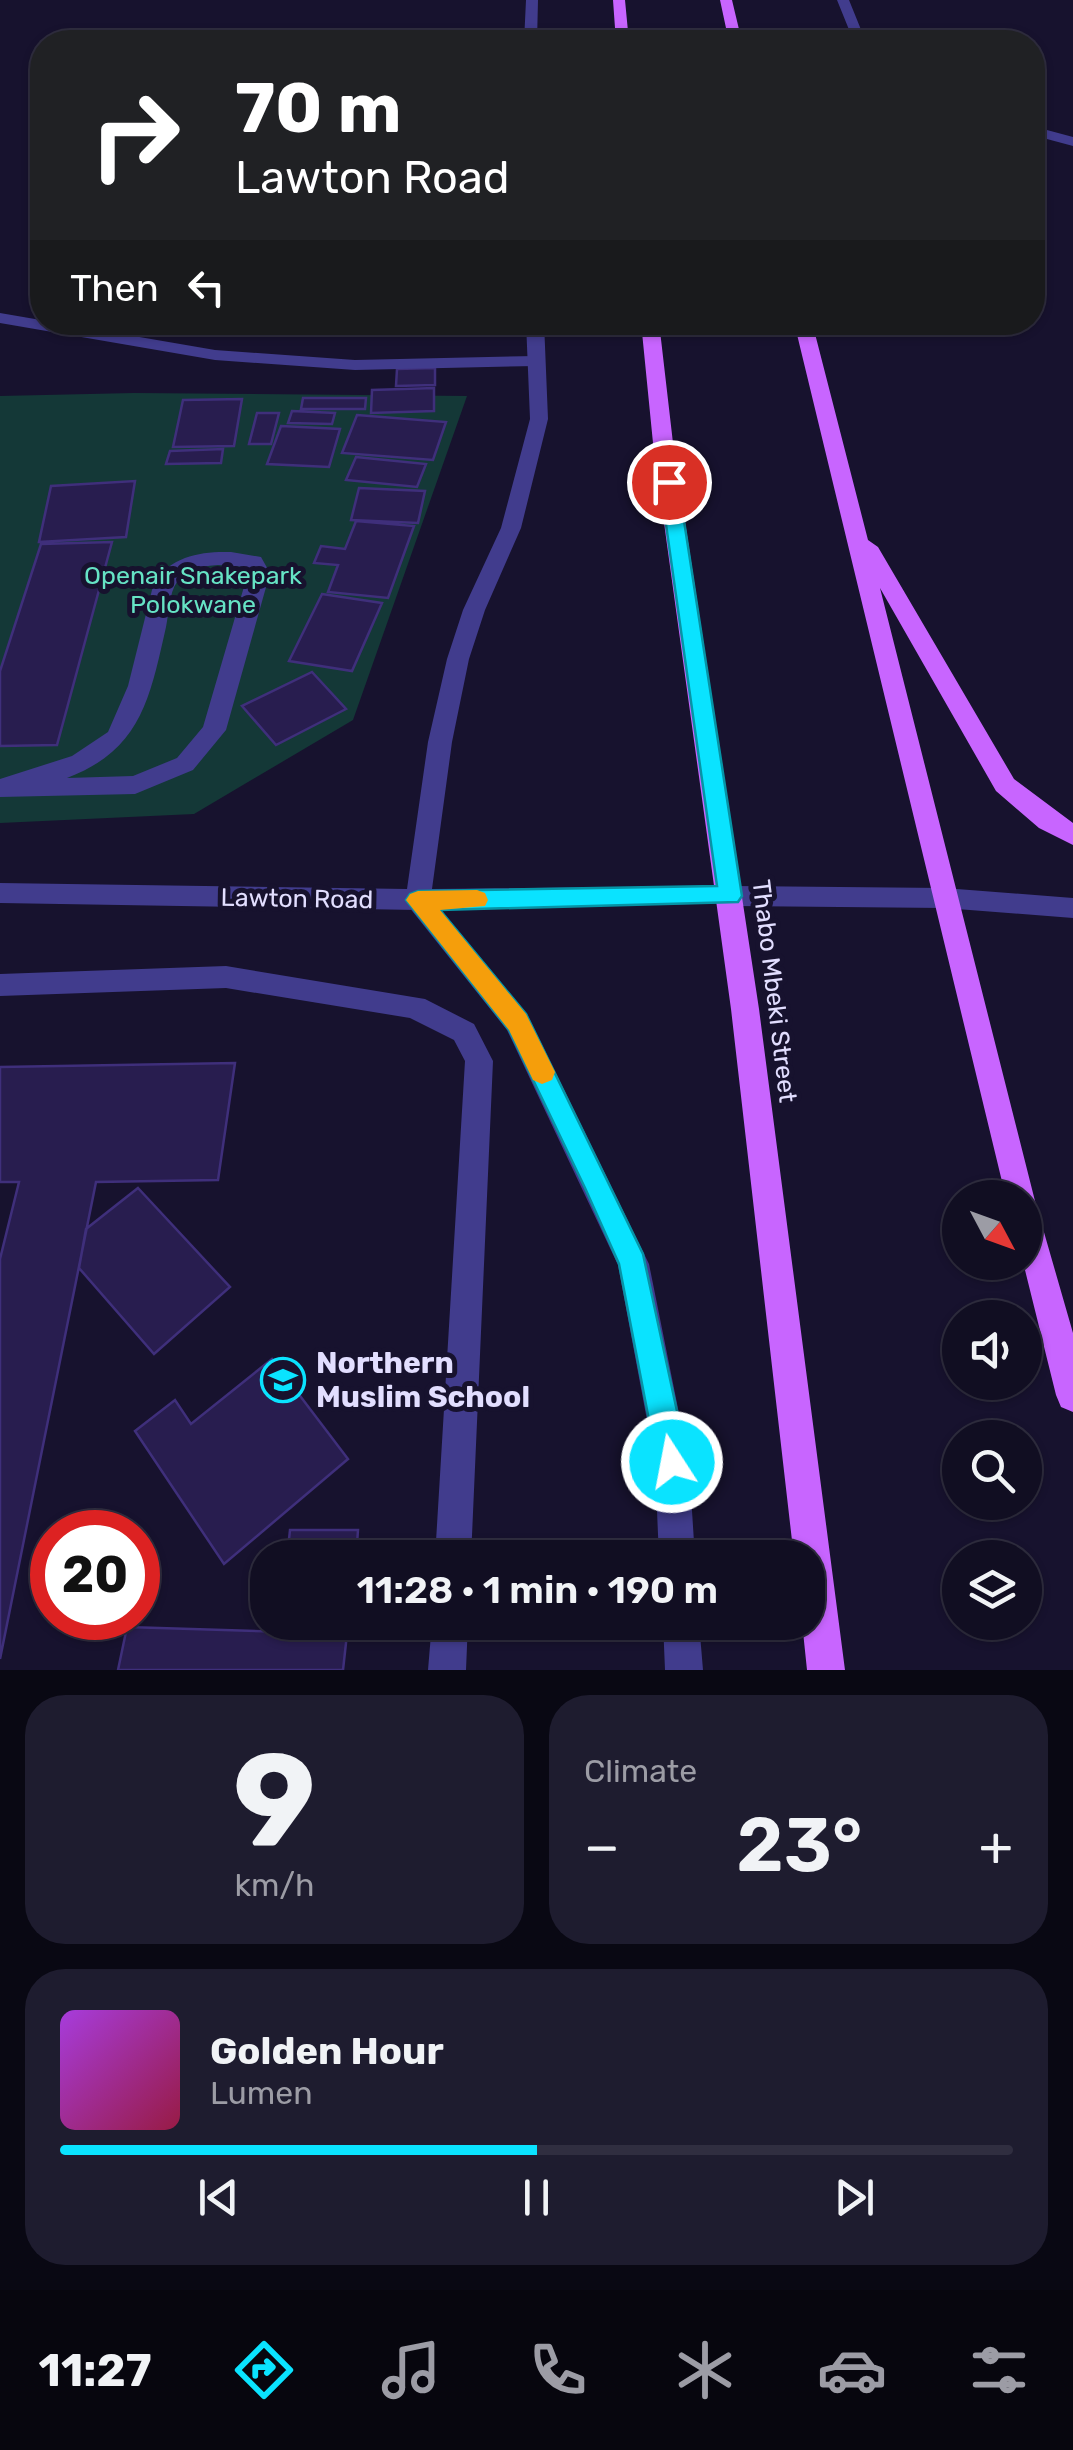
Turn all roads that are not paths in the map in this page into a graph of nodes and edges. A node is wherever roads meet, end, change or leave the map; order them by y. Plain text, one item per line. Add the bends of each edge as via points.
1 (532, 0) edge
2 (619, 0) edge
3 (726, 0) edge
4 (843, 0) edge
5 (531, 30) edge
6 (622, 30) edge
7 (733, 30) edge
8 (855, 30) edge
9 (1045, 134) edge
10 (1073, 142) edge
11 (0, 318) edge
12 (30, 323) edge
13 (99, 335) edge
14 (535, 335) edge
15 (651, 335) edge
16 (807, 335) edge
17 (536, 362) junction
18 (852, 517) junction
19 (6, 788) edge
20 (1073, 836) edge
21 (0, 893) edge
22 (730, 896) junction
23 (944, 898) junction
24 (418, 900) junction
25 (1073, 908) edge
26 (0, 985) edge
27 (1016, 1180) edge
28 (1042, 1277) edge
29 (1073, 1395) edge
30 (454, 1540) edge
31 (677, 1540) edge
32 (449, 1640) edge
33 (682, 1640) edge
34 (448, 1670) edge
35 (684, 1670) edge
36 (826, 1670) edge

1 - 5 street
2 - 6 main road
3 - 7 main road
4 - 8 street
9 - 10 street
11 - 12 street
13 - 17 street via 216,355 355,365
14 - 17 street
15 - 22 main road, Thabo Mbeki Street
16 - 18 main road
17 - 24 street via 538,419 512,528 458,660
18 - 20 main road via 1005,785
18 - 23 main road
19 - 19 street via 134,785 185,764 214,730 260,573 254,562 188,562 172,571 131,712 116,738 91,756
21 - 24 street, Lawton Road
22 - 23 street, Lawton Road
22 - 24 street, Lawton Road
22 - 36 main road, Thabo Mbeki Street
23 - 25 street, Lawton Road
23 - 27 main road
24 - 31 street via 518,1022 633,1264 672,1462
26 - 30 street via 226,977 415,1007 464,1032 479,1060
28 - 29 main road
32 - 34 street
33 - 35 street

